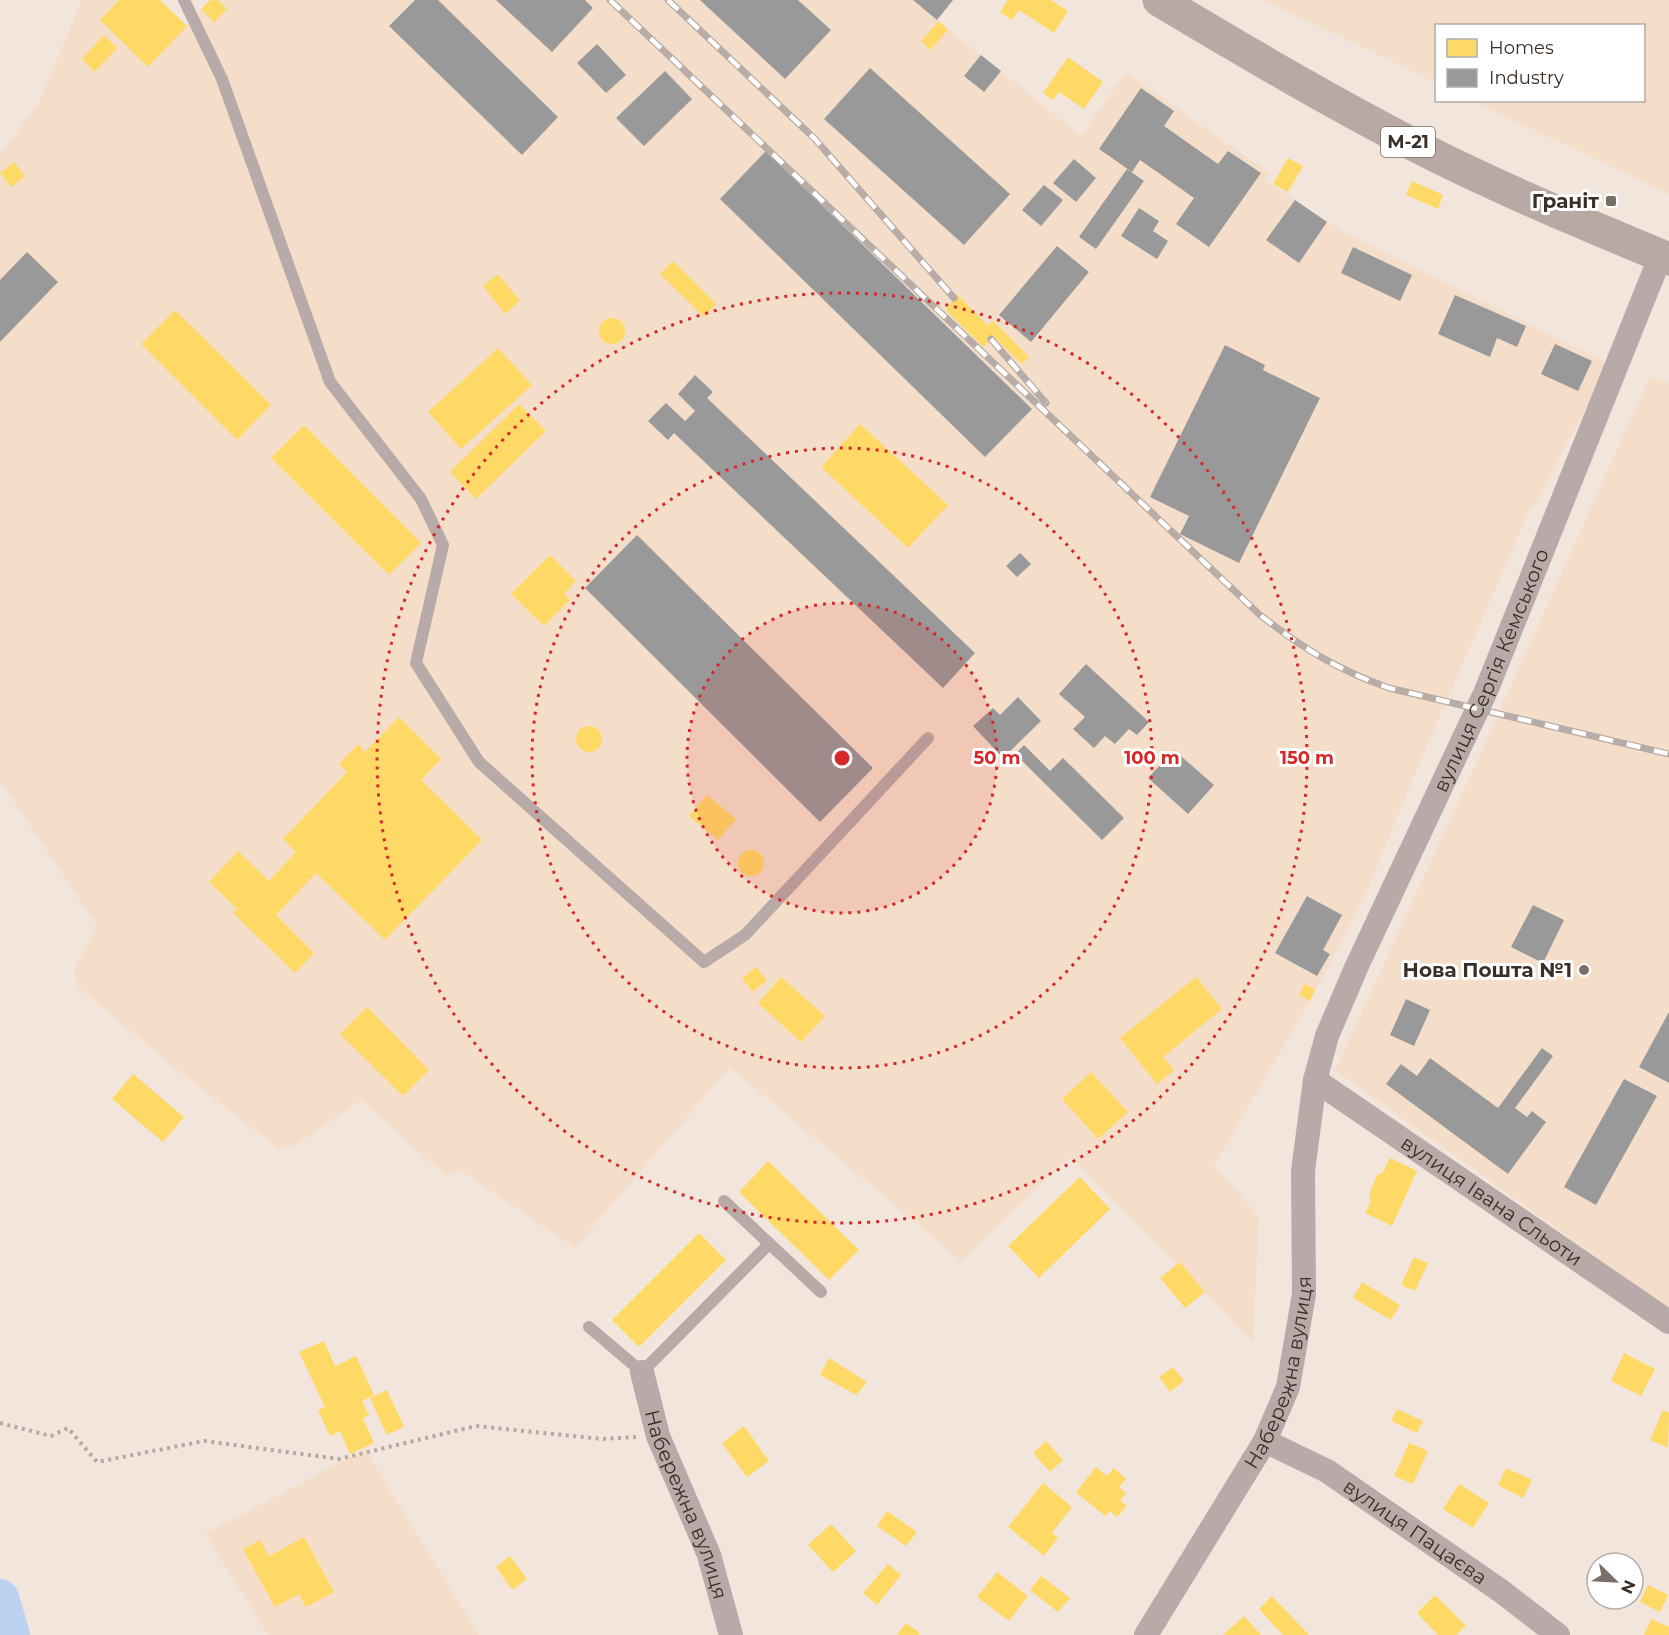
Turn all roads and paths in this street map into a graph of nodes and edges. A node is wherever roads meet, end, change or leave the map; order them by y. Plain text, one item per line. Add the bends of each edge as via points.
1 (184, 0) edge
2 (1159, 0) edge
3 (1665, 257) edge
4 (928, 738) dead end
5 (1315, 1080) junction
6 (724, 1201) dead end
7 (769, 1244) junction
8 (821, 1292) dead end
9 (1669, 1322) edge
10 (589, 1327) dead end
11 (642, 1372) junction
12 (0, 1424) edge
13 (658, 1436) junction
14 (1265, 1441) junction
15 (731, 1635) edge
16 (1146, 1635) edge
17 (1558, 1635) edge

1 - 4 lane via 222,79 330,382 421,499 443,545 416,663 479,762 704,962 745,934
2 - 3 highway, вулиця Сергія Кемського / М-21 via 1355,114 1440,158 1534,203
3 - 5 street, вулиця Сергія Кемського via 1486,691 1327,1036
5 - 9 street, вулиця Івана Сльоти
5 - 14 street, Набережна вулиця via 1303,1170 1304,1294 1288,1387
6 - 7 lane
7 - 8 lane
7 - 11 lane
10 - 11 lane
11 - 13 street, Набережна вулиця
12 - 13 path via 51,1436 68,1428 97,1462 204,1441 339,1459 476,1426 602,1439
13 - 15 street, Набережна вулиця via 709,1555
14 - 16 street, Набережна вулиця
14 - 17 street, вулиця Пацаєва via 1327,1471

